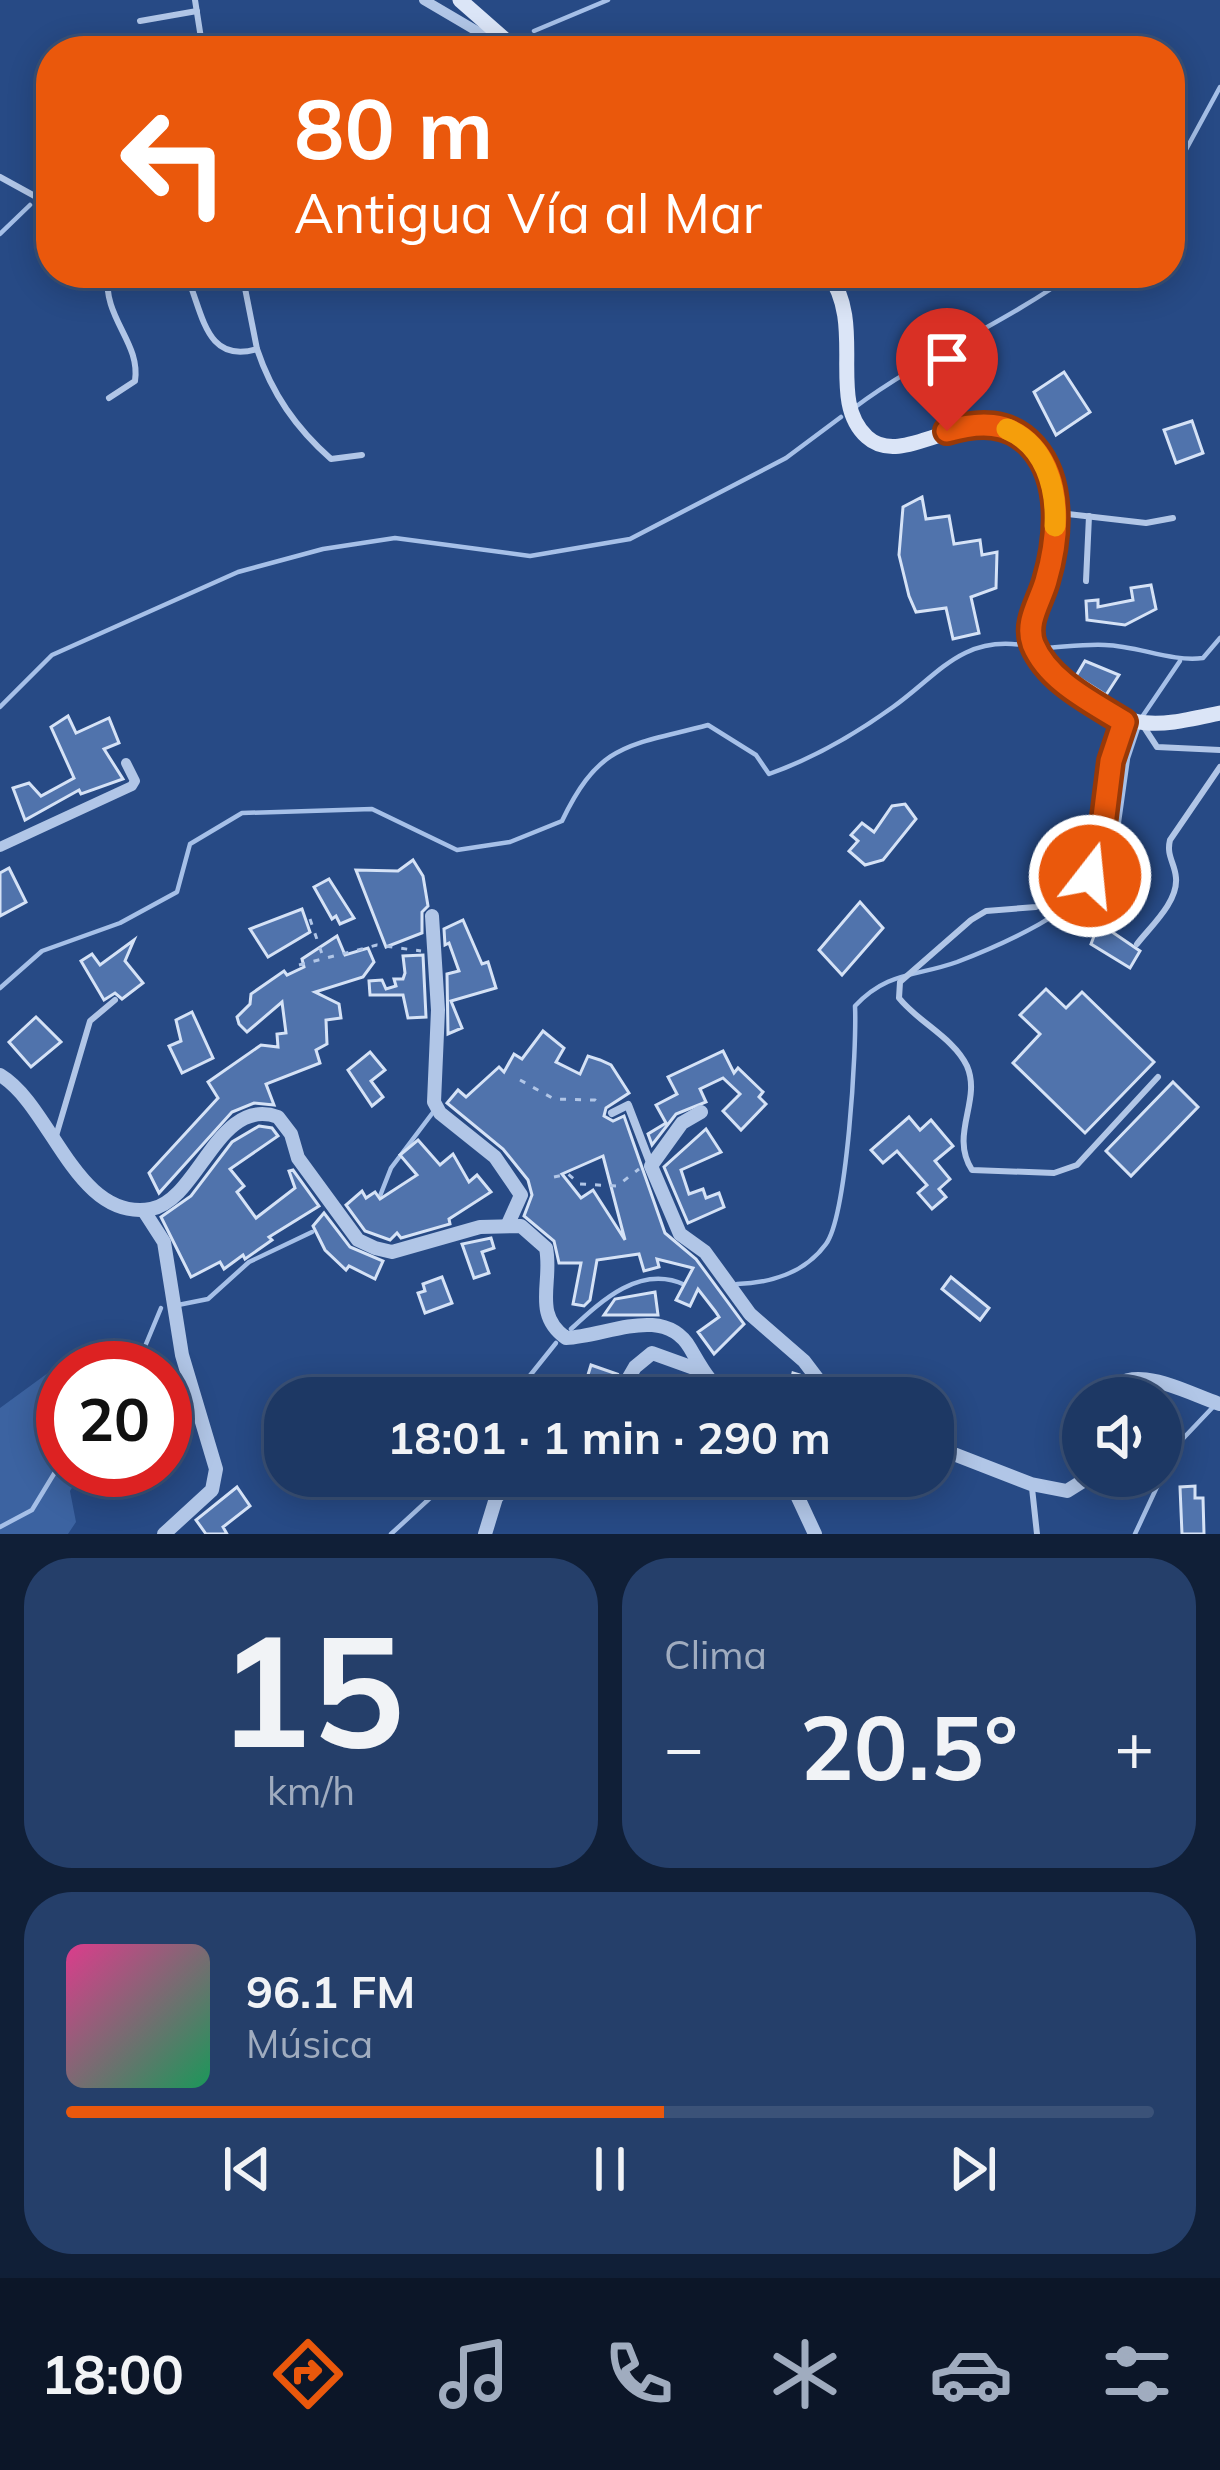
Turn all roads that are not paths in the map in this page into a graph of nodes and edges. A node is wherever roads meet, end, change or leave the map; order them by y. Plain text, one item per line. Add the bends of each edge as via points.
1 (195, 0) edge
2 (424, 0) edge
3 (460, 0) edge
4 (197, 11) junction
5 (140, 21) dead end
6 (201, 36) edge
7 (488, 36) edge
8 (498, 36) edge
9 (0, 177) edge
10 (36, 197) edge
11 (106, 288) edge
12 (191, 288) edge
13 (245, 288) edge
14 (835, 288) edge
15 (257, 349) junction
16 (109, 398) dead end
17 (362, 454) dead end
18 (1056, 512) junction
19 (1089, 516) junction
20 (1173, 518) dead end
21 (1086, 581) dead end
22 (1220, 713) edge
23 (1135, 725) junction
24 (1220, 750) edge
25 (126, 763) dead end
26 (1220, 767) edge
27 (0, 847) edge
28 (432, 916) dead end
29 (1138, 944) dead end
30 (115, 1000) dead end
31 (0, 1075) edge
32 (1158, 1077) dead end
33 (701, 1112) dead end
34 (612, 1113) road end
35 (55, 1139) junction
36 (652, 1166) junction
37 (144, 1210) junction
38 (508, 1224) junction
39 (702, 1371) junction
40 (629, 1377) edge
41 (704, 1377) edge
42 (816, 1377) edge
43 (1182, 1390) edge
44 (1220, 1404) edge
45 (954, 1454) edge
46 (1031, 1484) junction
47 (1062, 1490) edge
48 (497, 1497) edge
49 (798, 1497) edge
50 (164, 1534) edge
51 (485, 1534) edge
52 (815, 1534) edge
53 (1037, 1534) edge

1 - 4 lane
2 - 7 street
3 - 8 main road
4 - 5 lane
4 - 6 lane
9 - 10 lane
11 - 16 lane via 137,369 135,381
12 - 15 lane via 212,341 224,350
13 - 15 lane
14 - 18 main road via 849,320 852,417 869,440 898,446 971,424 1014,431 1038,453
15 - 17 lane via 302,433 332,459
18 - 19 lane
18 - 23 main road via 1030,632 1034,646 1061,680
19 - 20 lane via 1145,524
19 - 21 lane
22 - 23 main road
23 - 24 lane via 1157,747
23 - 32 lane via 1111,761 1090,876 1036,907 986,910 900,982 898,998 966,1064 971,1083 961,1125 972,1169 1054,1173 1077,1165
25 - 27 street via 132,786
26 - 29 lane via 1170,840 1172,898
28 - 38 street via 434,1102 494,1157 521,1195
30 - 35 lane via 90,1022
31 - 35 street via 27,1096
33 - 36 street via 682,1123
34 - 36 street via 628,1105
35 - 37 street via 86,1185
36 - 42 street via 680,1234
37 - 38 street via 161,1206 225,1133 270,1114 358,1240 375,1249 392,1252
37 - 50 street via 164,1242 182,1355 216,1469 212,1490
38 - 39 street via 546,1248 544,1303 555,1330 566,1338 670,1326
39 - 40 street via 652,1353
39 - 41 street
43 - 44 street
45 - 46 street
46 - 47 street
46 - 53 lane
48 - 51 street
49 - 52 street

